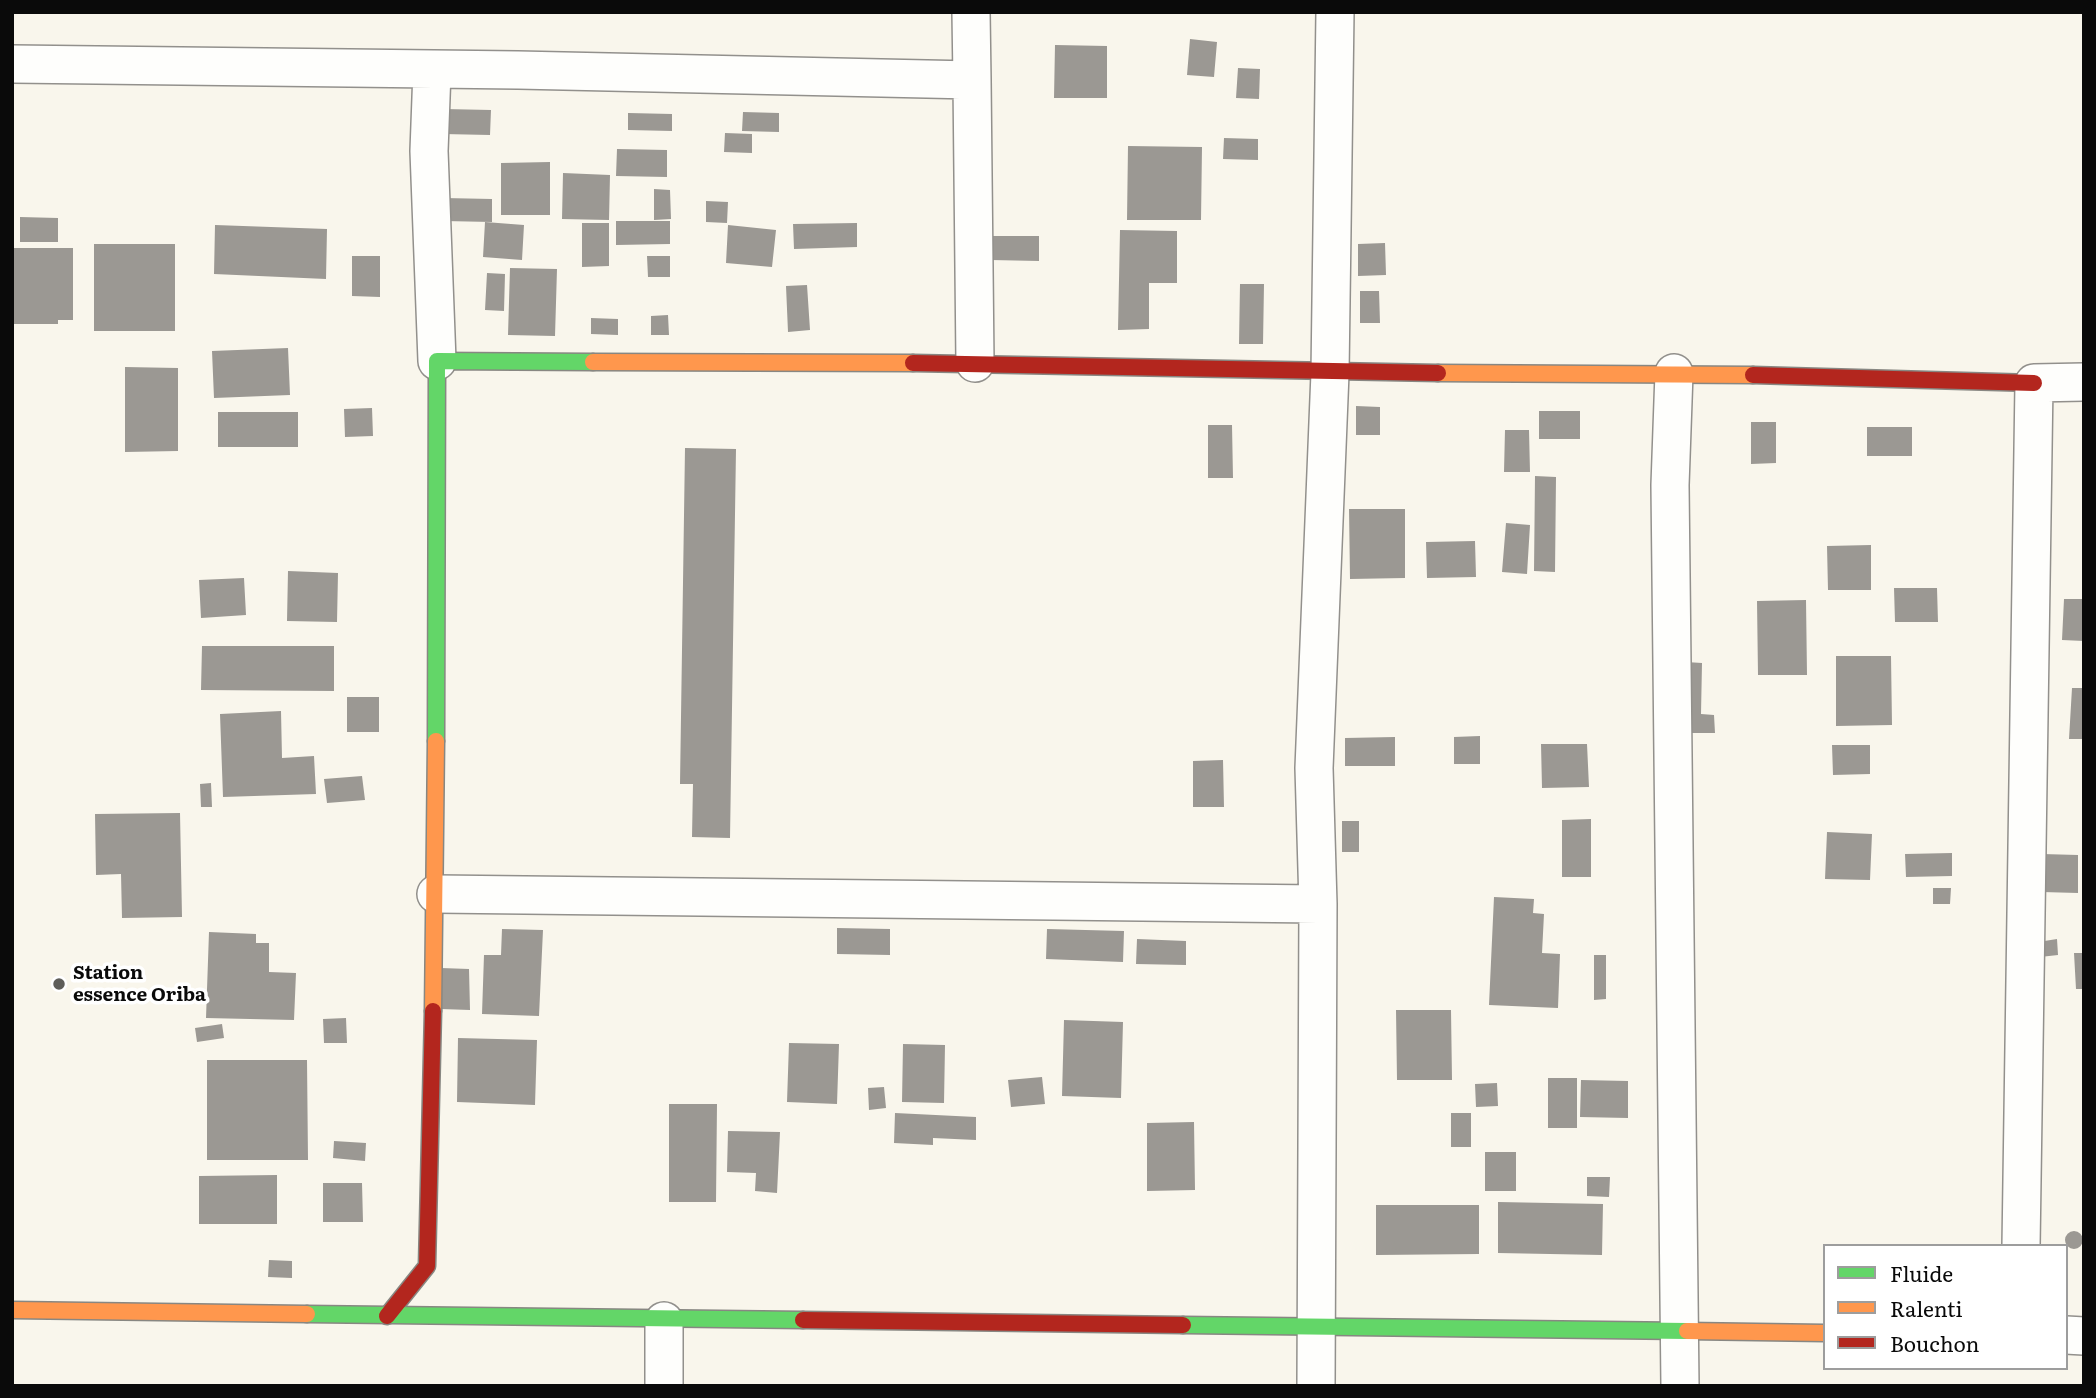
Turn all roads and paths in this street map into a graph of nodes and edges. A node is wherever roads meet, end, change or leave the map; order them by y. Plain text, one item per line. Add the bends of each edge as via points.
1 (971, 12) edge
2 (1335, 12) edge
3 (12, 64) edge
4 (432, 71) junction
5 (972, 80) junction
6 (437, 361) junction
7 (975, 363) junction
8 (1330, 373) junction
9 (1674, 373) junction
10 (2084, 382) edge
11 (2034, 383) junction
12 (436, 894) junction
13 (1318, 904) junction
14 (2021, 1244) edge
15 (12, 1310) edge
16 (387, 1316) junction
17 (664, 1321) junction
18 (1318, 1328) junction
19 (1682, 1332) junction
20 (1823, 1333) edge
21 (664, 1386) edge
22 (1316, 1386) edge
23 (1680, 1386) edge

1 - 5 street
2 - 8 street
3 - 4 street
4 - 5 street
4 - 6 street via 429,151
5 - 7 street
6 - 7 street
6 - 12 street
7 - 8 street
8 - 9 street
8 - 13 street via 1314,768
9 - 11 street
9 - 19 street via 1670,485
10 - 11 street
11 - 14 street
12 - 13 street
12 - 16 street via 427,1266
13 - 18 street
15 - 16 street
16 - 17 street
17 - 18 street
17 - 21 street
18 - 19 street
18 - 22 street
19 - 20 street
19 - 23 street

